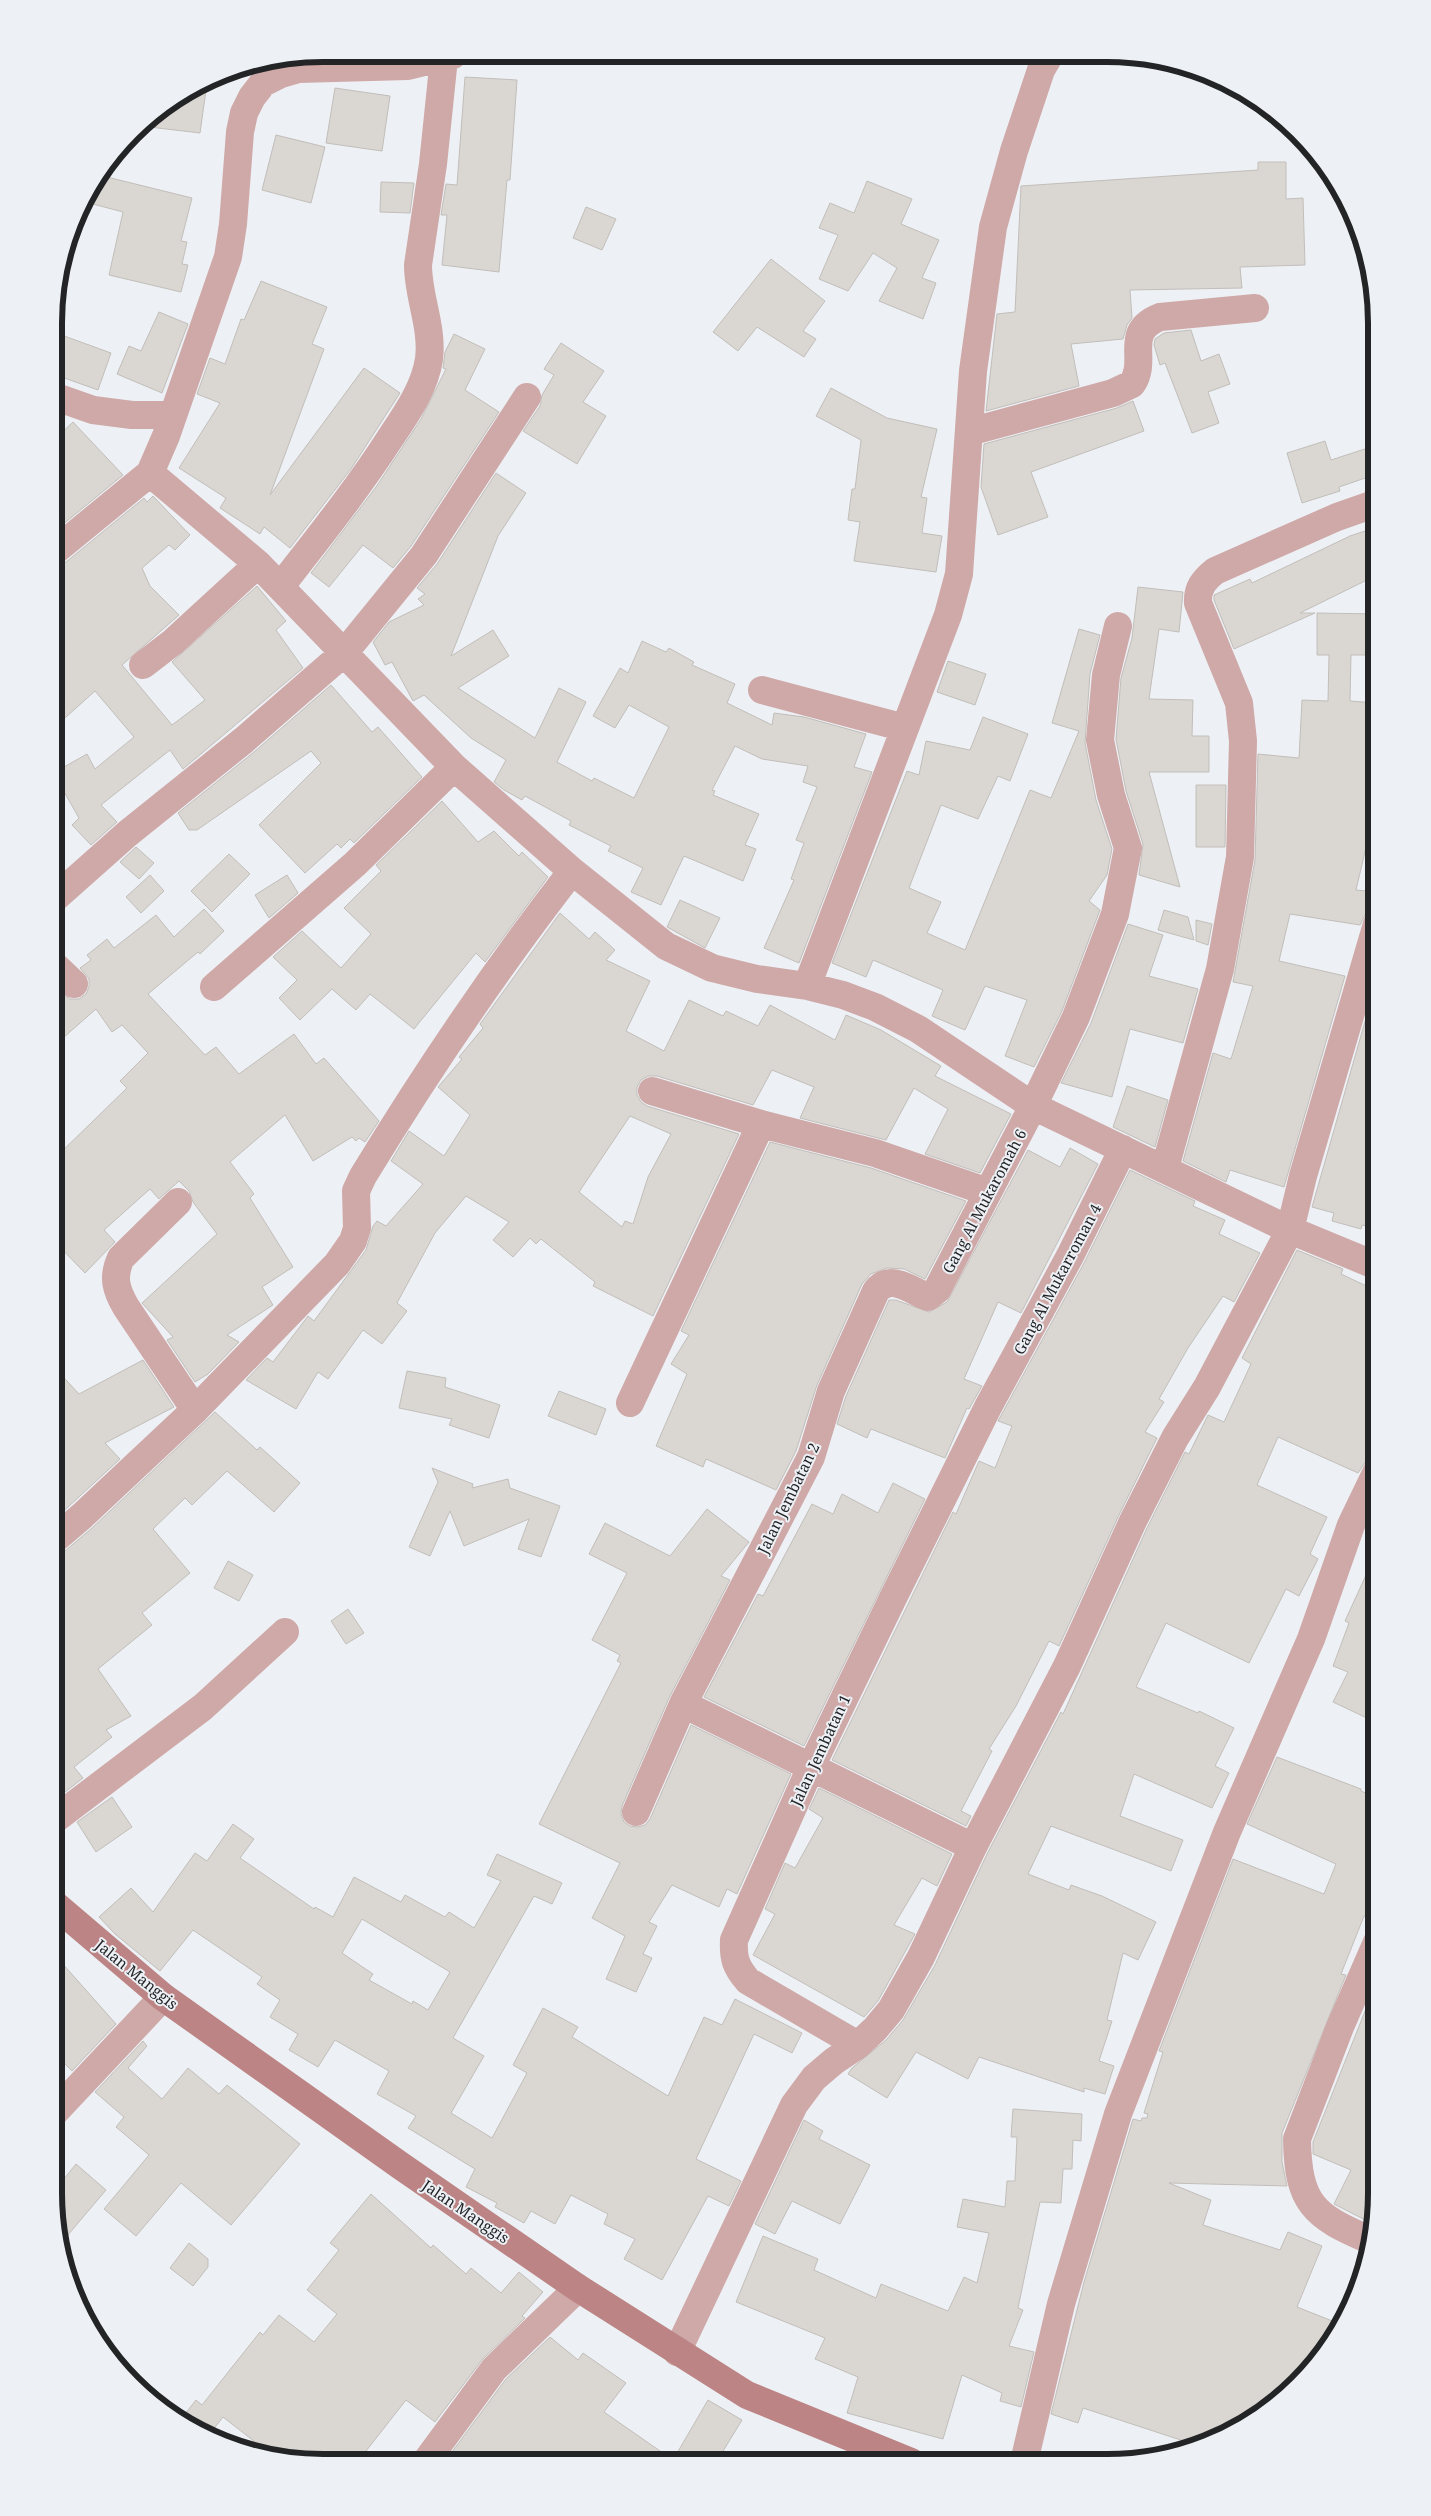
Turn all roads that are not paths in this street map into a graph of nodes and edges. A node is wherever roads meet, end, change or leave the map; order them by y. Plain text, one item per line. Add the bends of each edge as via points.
1 (420, 63) edge
2 (448, 63) edge
3 (1040, 63) edge
4 (1254, 308) dead end
5 (527, 397) dead end
6 (63, 399) edge
7 (173, 415) junction
8 (969, 432) junction
9 (150, 473) junction
10 (1368, 506) edge
11 (63, 544) edge
12 (258, 564) junction
13 (281, 586) junction
14 (1118, 626) dead end
15 (345, 652) junction
16 (143, 665) dead end
17 (762, 690) dead end
18 (905, 728) junction
19 (454, 767) junction
20 (572, 871) junction
21 (63, 891) edge
22 (1368, 955) edge
23 (806, 986) junction
24 (214, 987) dead end
25 (652, 1091) dead end
26 (1034, 1106) junction
27 (761, 1124) junction
28 (1123, 1149) junction
29 (1165, 1168) junction
30 (988, 1192) junction
31 (178, 1202) dead end
32 (1290, 1230) junction
33 (1368, 1262) edge
34 (934, 1294) joint
35 (630, 1403) dead end
36 (988, 1408) joint
37 (195, 1410) junction
38 (1368, 1490) edge
39 (63, 1532) edge
40 (285, 1632) dead end
41 (683, 1704) junction
42 (811, 1767) junction
43 (636, 1812) dead end
44 (63, 1813) edge
45 (973, 1847) junction
46 (63, 1912) edge
47 (1368, 1963) edge
48 (163, 1997) junction
49 (858, 2045) junction
50 (63, 2103) edge
51 (1364, 2237) edge
52 (578, 2288) junction
53 (677, 2352) junction
54 (432, 2454) edge
55 (891, 2454) edge
56 (1026, 2454) edge

1 - 7 street via 298,69 263,83 252,97 240,132 228,257
2 - 13 street via 421,292 429,342 429,360 422,382 405,416 358,487
3 - 8 street via 993,227 980,309
4 - 8 street via 1160,316 1150,320 1139,334 1138,374 1132,384 1113,393
5 - 15 street via 424,555
6 - 7 street via 93,410 132,415
7 - 9 street
8 - 18 street via 959,574 948,615
9 - 11 street
9 - 12 street
10 - 29 street via 1215,571 1207,577 1198,593 1203,616 1239,703 1243,741 1240,857 1220,969
12 - 13 street
12 - 16 street via 173,642
13 - 15 street
14 - 26 street, Gang Al Mukaromah 6 via 1106,675 1100,740 1110,795 1128,848 1128,859 1116,914 1076,1017
15 - 19 street
15 - 21 street
17 - 18 street
18 - 23 street
19 - 20 street
19 - 24 street via 355,864
20 - 23 street via 666,946 712,968
20 - 37 street via 514,946 452,1035 363,1176 356,1192 357,1228 345,1254
22 - 32 street
23 - 26 street via 875,1007 918,1029
25 - 27 street
26 - 28 street
26 - 30 street, Gang Al Mukaromah 6
27 - 30 street via 875,1152
27 - 35 street
28 - 29 street
28 - 36 street, Gang Al Mukarroman 4
29 - 32 street
30 - 34 street, Gang Al Mukaromah 6
31 - 37 street via 121,1258 115,1281 126,1307
32 - 33 street
32 - 45 street via 1207,1387 1175,1438 1067,1666
34 - 41 street, Jalan Jembatan 2 via 928,1297 890,1282 882,1284 876,1292 831,1391 811,1457
36 - 42 street, Jalan Jembatan 1
37 - 39 street
38 - 56 street via 1351,1525 1311,1639 1227,1832 1118,2114 1061,2304
40 - 44 street via 203,1707
41 - 42 street
41 - 43 street
42 - 45 street
42 - 49 street, Jalan Jembatan 1 via 734,1940 733,1955 736,1967 748,1981
45 - 49 street via 921,1957 895,2002
46 - 48 street, Jalan Manggis
47 - 51 street via 1297,2139 1297,2159 1306,2197 1324,2218
48 - 50 street
48 - 52 street, Jalan Manggis
49 - 53 street via 814,2078 794,2105
52 - 53 street, Jalan Manggis
52 - 54 street via 494,2369
53 - 55 street, Jalan Manggis via 747,2395

